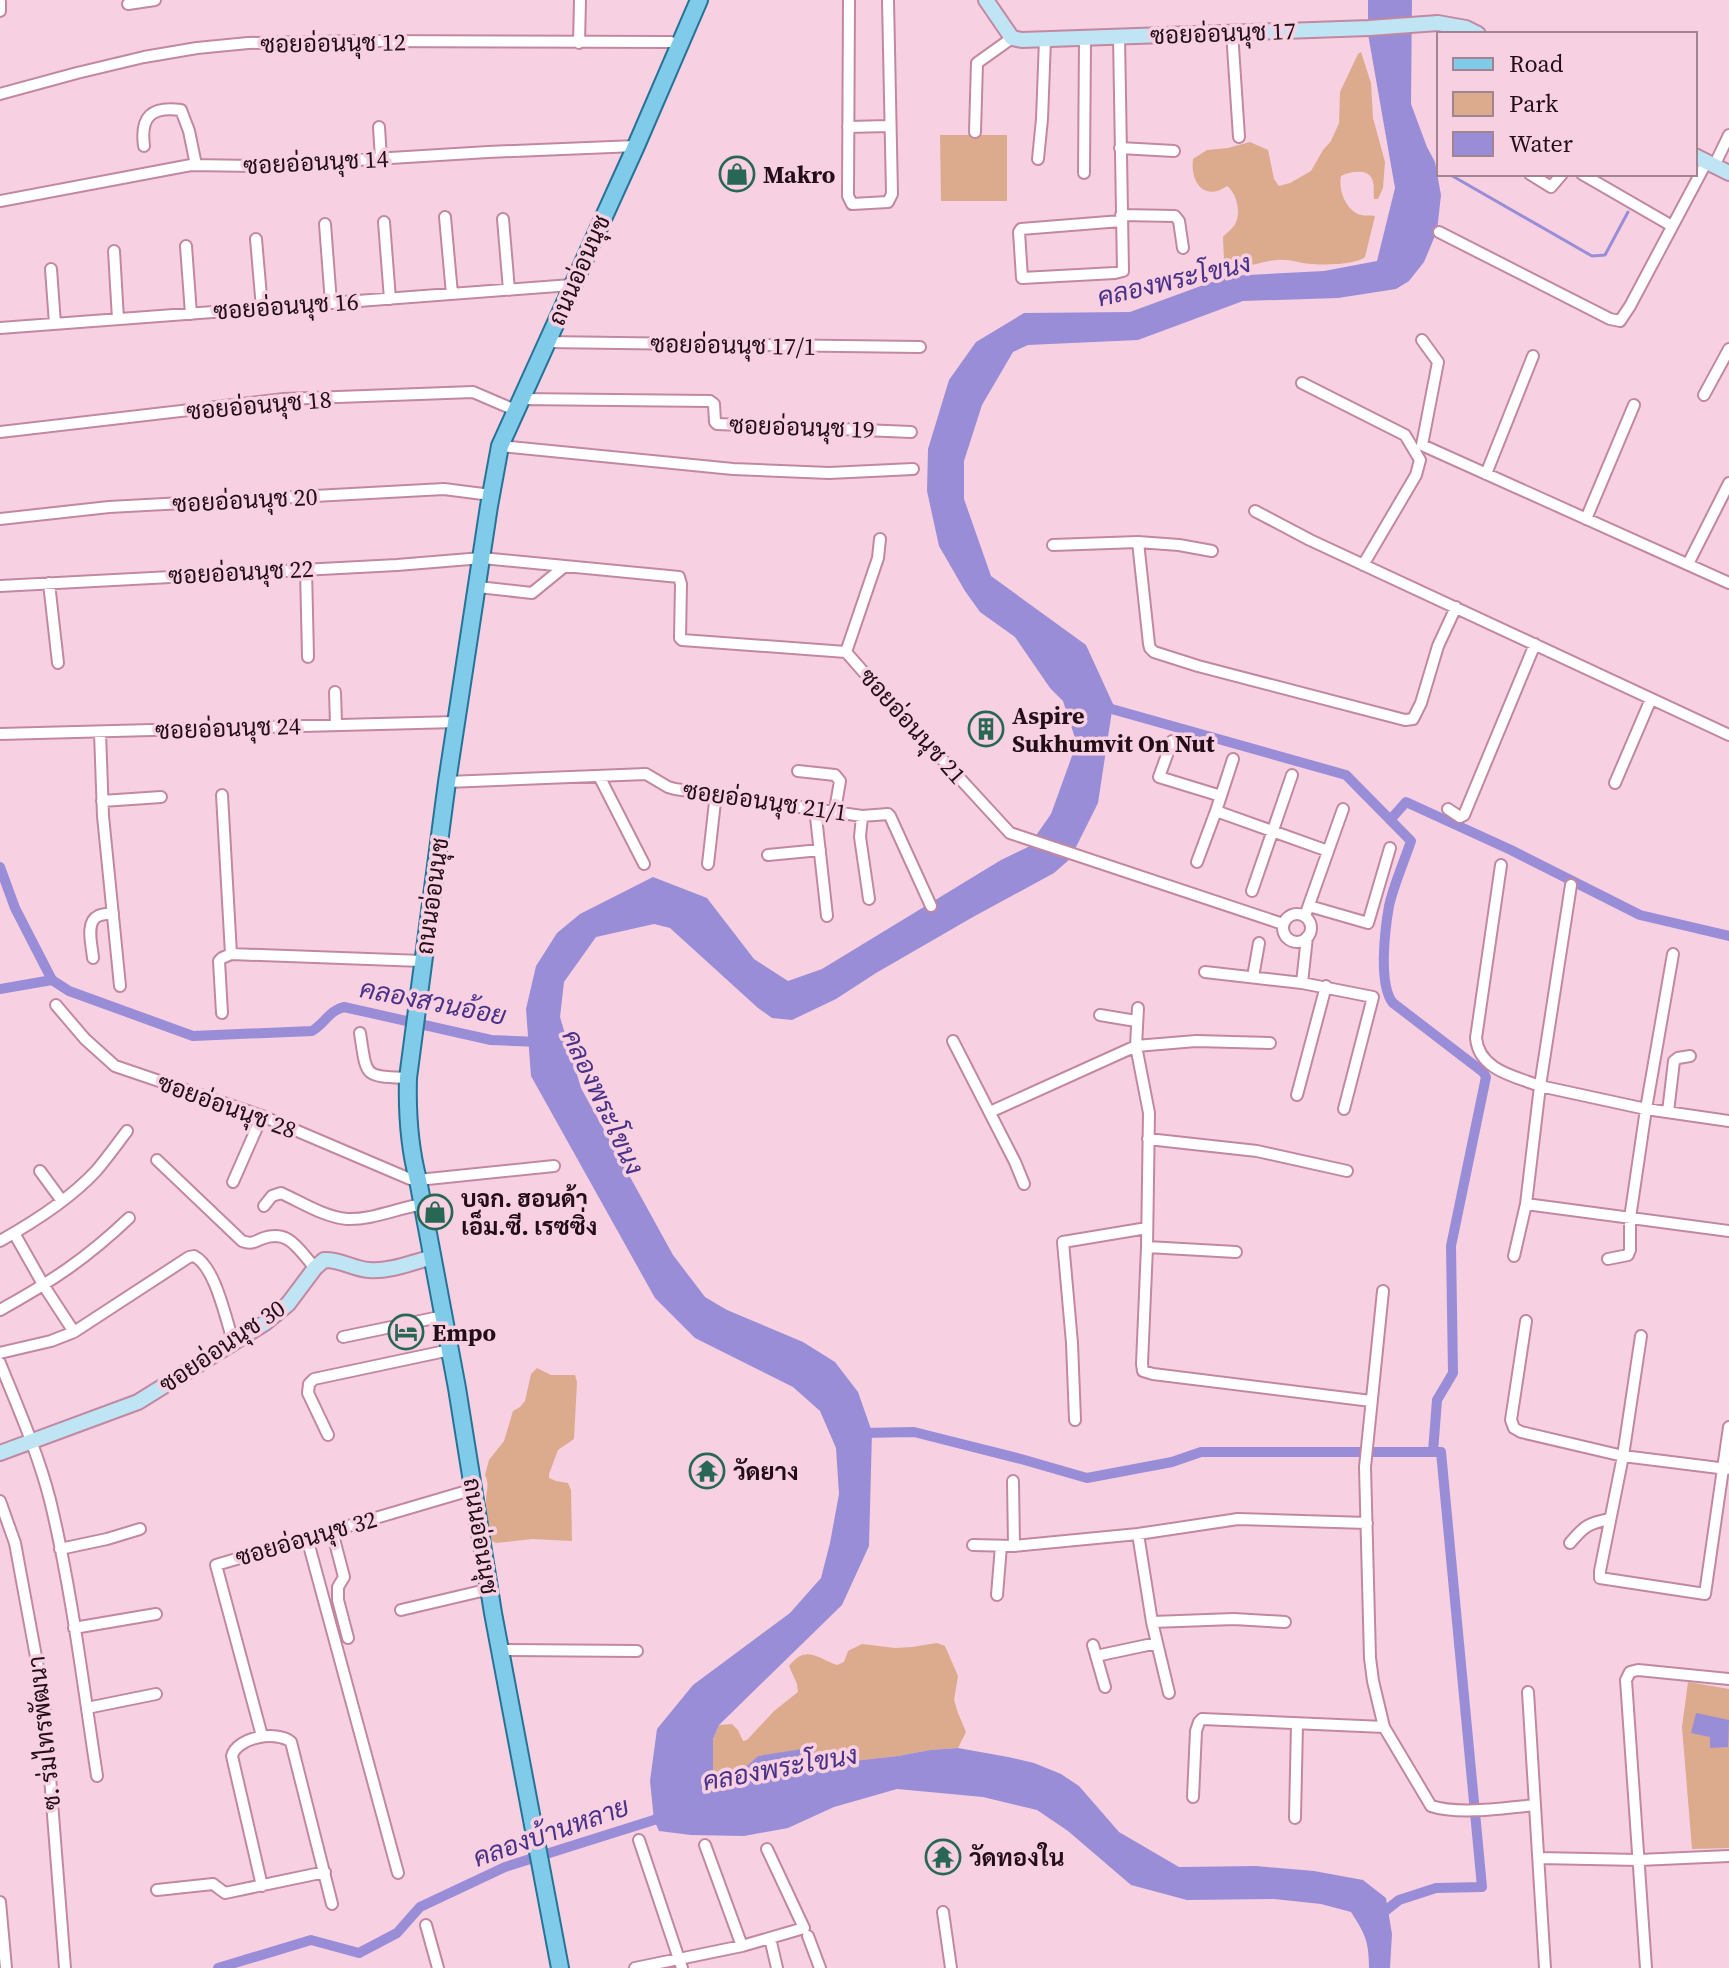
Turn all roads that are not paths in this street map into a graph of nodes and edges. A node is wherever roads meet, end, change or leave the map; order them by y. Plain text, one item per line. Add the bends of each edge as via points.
1 (155, 0) edge
2 (580, 0) edge
3 (690, 0) edge
4 (699, 0) edge
5 (849, 0) edge
6 (888, 0) edge
7 (986, 0) edge
8 (0, 2) edge
9 (128, 4) dead end
10 (0, 11) edge
11 (1232, 32) junction
12 (1474, 32) edge
13 (1119, 36) junction
14 (1012, 38) junction
15 (1085, 39) junction
16 (1045, 40) junction
17 (676, 42) junction
18 (579, 43) junction
19 (0, 94) edge
20 (889, 126) junction
21 (379, 127) dead end
22 (848, 127) junction
23 (975, 132) dead end
24 (1729, 135) edge
25 (1239, 137) dead end
26 (144, 146) dead end
27 (630, 146) junction
28 (1120, 148) junction
29 (1174, 151) dead end
30 (381, 159) junction
31 (1038, 159) dead end
32 (1705, 161) edge
33 (196, 165) junction
34 (1084, 173) dead end
35 (1729, 173) edge
36 (1533, 176) edge
37 (1560, 176) edge
38 (1585, 176) edge
39 (0, 201) edge
40 (445, 217) dead end
41 (1121, 218) junction
42 (503, 219) dead end
43 (384, 222) dead end
44 (325, 224) dead end
45 (1672, 226) junction
46 (1439, 232) dead end
47 (256, 239) dead end
48 (186, 246) dead end
49 (1183, 248) dead end
50 (114, 251) dead end
51 (51, 269) dead end
52 (567, 285) junction
53 (509, 290) junction
54 (452, 294) junction
55 (390, 299) junction
56 (331, 303) junction
57 (262, 308) junction
58 (191, 314) junction
59 (118, 319) junction
60 (55, 324) junction
61 (0, 328) edge
62 (1422, 340) dead end
63 (546, 342) junction
64 (920, 347) dead end
65 (1729, 349) edge
66 (1533, 356) dead end
67 (1302, 383) dead end
68 (1704, 395) dead end
69 (1634, 405) dead end
70 (514, 406) junction
71 (0, 432) edge
72 (911, 432) dead end
73 (500, 446) junction
74 (913, 469) dead end
75 (1486, 474) junction
76 (1729, 483) edge
77 (487, 495) junction
78 (1255, 511) dead end
79 (0, 519) edge
80 (1586, 519) junction
81 (880, 539) dead end
82 (1138, 542) junction
83 (1053, 545) dead end
84 (1212, 551) dead end
85 (478, 558) junction
86 (1688, 564) junction
87 (1363, 565) junction
88 (565, 566) junction
89 (306, 569) junction
90 (49, 583) junction
91 (1729, 583) edge
92 (0, 586) edge
93 (478, 587) junction
94 (1456, 607) junction
95 (1535, 644) junction
96 (846, 652) junction
97 (308, 657) dead end
98 (58, 663) dead end
99 (335, 692) dead end
100 (1651, 699) junction
101 (452, 721) junction
102 (336, 724) junction
103 (0, 734) edge
104 (1729, 735) edge
105 (105, 736) junction
106 (1172, 741) dead end
107 (1233, 759) dead end
108 (798, 771) dead end
109 (1292, 775) dead end
110 (599, 776) junction
111 (447, 782) junction
112 (1615, 783) dead end
113 (716, 793) junction
114 (222, 795) dead end
115 (1221, 796) junction
116 (161, 797) dead end
117 (102, 801) junction
118 (815, 808) junction
119 (1343, 809) dead end
120 (1448, 809) dead end
121 (835, 810) junction
122 (1216, 811) junction
123 (862, 816) junction
124 (1274, 832) junction
125 (1390, 848) dead end
126 (820, 850) junction
127 (1328, 851) junction
128 (768, 855) dead end
129 (1197, 862) dead end
130 (644, 864) dead end
131 (708, 864) dead end
132 (1501, 865) dead end
133 (1571, 885) dead end
134 (1252, 891) dead end
135 (869, 899) dead end
136 (931, 906) dead end
137 (1307, 911) junction
138 (113, 913) junction
139 (827, 916) dead end
140 (1283, 924) junction
141 (1307, 937) junction
142 (1259, 943) dead end
143 (231, 954) junction
144 (1673, 954) dead end
145 (93, 958) dead end
146 (418, 960) junction
147 (1205, 972) dead end
148 (1253, 977) junction
149 (1302, 983) junction
150 (120, 986) dead end
151 (1326, 986) junction
152 (56, 1005) dead end
153 (1138, 1008) dead end
154 (222, 1013) dead end
155 (1100, 1015) dead end
156 (1136, 1021) junction
157 (360, 1033) dead end
158 (953, 1041) dead end
159 (1270, 1043) dead end
160 (1136, 1046) junction
161 (1690, 1056) dead end
162 (404, 1078) junction
163 (1540, 1086) junction
164 (1297, 1095) dead end
165 (1344, 1109) dead end
166 (1646, 1109) junction
167 (990, 1112) junction
168 (1668, 1112) junction
169 (262, 1116) junction
170 (1729, 1121) edge
171 (127, 1131) dead end
172 (1148, 1139) junction
173 (157, 1160) dead end
174 (554, 1166) dead end
175 (40, 1171) dead end
176 (1347, 1171) dead end
177 (414, 1180) junction
178 (233, 1182) dead end
179 (1024, 1184) dead end
180 (62, 1201) junction
181 (419, 1204) junction
182 (1526, 1204) junction
183 (264, 1206) dead end
184 (129, 1218) dead end
185 (1630, 1218) junction
186 (1147, 1228) junction
187 (1729, 1231) edge
188 (14, 1233) junction
189 (0, 1241) edge
190 (1147, 1247) junction
191 (1236, 1252) dead end
192 (1514, 1256) dead end
193 (429, 1258) junction
194 (1608, 1259) dead end
195 (315, 1268) junction
196 (44, 1286) junction
197 (1383, 1291) dead end
198 (0, 1310) edge
199 (440, 1317) junction
200 (1526, 1321) dead end
201 (74, 1332) junction
202 (1641, 1336) dead end
203 (343, 1337) dead end
204 (234, 1344) junction
205 (446, 1351) junction
206 (0, 1353) edge
207 (0, 1363) edge
208 (1371, 1401) junction
209 (1075, 1420) dead end
210 (1729, 1427) edge
211 (328, 1435) dead end
212 (31, 1443) junction
213 (0, 1453) edge
214 (1623, 1456) junction
215 (1726, 1469) edge
216 (1013, 1481) dead end
217 (469, 1490) junction
218 (0, 1501) edge
219 (1610, 1519) junction
220 (1367, 1523) junction
221 (140, 1529) dead end
222 (332, 1531) junction
223 (1138, 1534) junction
224 (307, 1538) junction
225 (1570, 1543) dead end
226 (973, 1545) dead end
227 (1001, 1546) junction
228 (1014, 1546) junction
229 (60, 1549) junction
230 (486, 1590) junction
231 (997, 1595) dead end
232 (401, 1610) dead end
233 (156, 1614) dead end
234 (1152, 1622) junction
235 (1285, 1622) dead end
236 (74, 1628) junction
237 (348, 1638) dead end
238 (1157, 1643) junction
239 (500, 1650) junction
240 (637, 1651) dead end
241 (1729, 1679) edge
242 (1105, 1687) dead end
243 (1528, 1692) dead end
244 (1169, 1693) dead end
245 (156, 1694) dead end
246 (87, 1708) junction
247 (1297, 1725) junction
248 (1384, 1727) junction
249 (262, 1736) junction
250 (97, 1776) dead end
251 (1193, 1797) dead end
252 (1535, 1805) junction
253 (1295, 1818) dead end
254 (531, 1838) junction
255 (639, 1840) dead end
256 (705, 1845) dead end
257 (767, 1849) dead end
258 (1729, 1856) edge
259 (1539, 1858) junction
260 (1639, 1860) junction
261 (325, 1872) junction
262 (398, 1873) dead end
263 (540, 1884) junction
264 (262, 1886) junction
265 (157, 1890) dead end
266 (0, 1902) edge
267 (332, 1904) dead end
268 (943, 1912) dead end
269 (426, 1925) dead end
270 (808, 1936) dead end
271 (770, 1938) junction
272 (742, 1946) junction
273 (681, 1963) edge
274 (6, 1968) edge
275 (65, 1968) edge
276 (438, 1968) edge
277 (552, 1968) edge
278 (560, 1968) edge
279 (635, 1968) edge
280 (777, 1968) edge
281 (820, 1968) edge
282 (951, 1968) edge
283 (1545, 1968) edge
284 (1646, 1968) edge

1 - 9 street
2 - 18 street
3 - 17 main road, ถนนอ่อนนุช
4 - 17 main road, ถนนอ่อนนุช
5 - 22 street
6 - 20 street
7 - 14 street
8 - 10 street
11 - 12 street, ซอยอ่อนนุช 17 via 1438,23
11 - 13 street, ซอยอ่อนนุช 17
11 - 25 street
13 - 15 street, ซอยอ่อนนุช 17
13 - 28 street
14 - 16 street, ซอยอ่อนนุช 17
14 - 23 street via 977,63
15 - 16 street, ซอยอ่อนนุช 17
15 - 34 street
16 - 31 street
17 - 18 street, ซอยอ่อนนุช 12
17 - 27 main road, ถนนอ่อนนุช
18 - 19 street, ซอยอ่อนนุช 12 via 210,46
20 - 22 street
20 - 22 street via 889,201 852,204
21 - 30 street
24 - 32 street
26 - 33 street via 148,115 181,110
27 - 30 street, ซอยอ่อนนุช 14
27 - 52 main road, ถนนอ่อนนุช
28 - 29 street
28 - 41 street
30 - 33 street, ซอยอ่อนนุช 14
32 - 35 street
32 - 45 street
33 - 39 street, ซอยอ่อนนุช 14
36 - 37 street via 1551,187
38 - 45 street
40 - 54 street
41 - 41 street via 1120,273 1022,278 1021,229
41 - 49 street via 1175,216
42 - 53 street
43 - 55 street
44 - 56 street
45 - 46 street via 1617,322
47 - 57 street
48 - 58 street
50 - 59 street
51 - 60 street
52 - 53 street, ซอยอ่อนนุช 16
52 - 63 main road, ถนนอ่อนนุช
52 - 70 main road, ถนนอ่อนนุช
53 - 54 street, ซอยอ่อนนุช 16
54 - 55 street, ซอยอ่อนนุช 16
55 - 56 street, ซอยอ่อนนุช 16
56 - 57 street, ซอยอ่อนนุช 16
57 - 58 street, ซอยอ่อนนุช 16
58 - 59 street, ซอยอ่อนนุช 16
59 - 60 street, ซอยอ่อนนุช 16
60 - 61 street, ซอยอ่อนนุช 16
62 - 75 street via 1438,362 1422,445
63 - 64 street, ซอยอ่อนนุช 17/1
63 - 70 main road, ถนนอ่อนนุช
65 - 68 street
66 - 75 street
67 - 87 street via 1405,435 1418,454 1416,475
69 - 80 street
70 - 71 street, ซอยอ่อนนุช 18 via 473,392 284,399
70 - 72 street, ซอยอ่อนนุช 19 via 710,401 717,424
70 - 73 main road, ถนนอ่อนนุช
70 - 77 main road, ถนนอ่อนนุช via 492,445
73 - 74 street via 733,469
73 - 77 main road, ถนนอ่อนนุช
75 - 80 street
76 - 86 street
77 - 79 street, ซอยอ่อนนุช 20 via 444,489 109,507
77 - 85 main road, ถนนอ่อนนุช
78 - 87 street
80 - 86 street
81 - 96 street
82 - 83 street
82 - 84 street
82 - 94 street via 1154,652 1391,717 1414,718
85 - 88 street, ซอยอ่อนนุช 21
85 - 89 street, ซอยอ่อนนุช 22
85 - 93 main road, ถนนอ่อนนุช
85 - 101 main road, ถนนอ่อนนุช
86 - 91 street
87 - 94 street
88 - 93 street via 532,593
88 - 96 street, ซอยอ่อนนุช 21 via 679,577 682,640
89 - 90 street, ซอยอ่อนนุช 22
89 - 97 street
90 - 92 street, ซอยอ่อนนุช 22
90 - 98 street
93 - 101 main road, ถนนอ่อนนุช
94 - 95 street
95 - 100 street
95 - 120 street via 1464,815
96 - 140 street, ซอยอ่อนนุช 21 via 1010,833
99 - 102 street
100 - 104 street
100 - 112 street
101 - 102 street, ซอยอ่อนนุช 24
101 - 111 main road, ถนนอ่อนนุช
101 - 146 main road, ถนนอ่อนนุช via 424,872
102 - 105 street, ซอยอ่อนนุช 24
103 - 105 street, ซอยอ่อนนุช 24
105 - 117 street
106 - 115 street via 1159,777
107 - 115 street
108 - 121 street via 839,777
109 - 124 street
110 - 111 street, ซอยอ่อนนุช 21/1
110 - 113 street, ซอยอ่อนนุช 21/1 via 646,774 668,787
110 - 130 street
111 - 146 main road, ถนนอ่อนนุช
113 - 118 street, ซอยอ่อนนุช 21/1
113 - 131 street
114 - 143 street
115 - 122 street
116 - 117 street
117 - 138 street
118 - 121 street, ซอยอ่อนนุช 21/1
118 - 126 street
119 - 127 street
121 - 123 street, ซอยอ่อนนุช 21/1
122 - 124 street
122 - 129 street
123 - 135 street
123 - 136 street, ซอยอ่อนนุช 21/1 via 890,816
124 - 127 street
124 - 134 street
125 - 137 street via 1368,923
126 - 128 street
126 - 139 street
127 - 137 street
132 - 163 street via 1476,1046 1492,1067
133 - 163 street
137 - 140 street via 1292,914
137 - 141 street
138 - 145 street via 92,920
138 - 150 street
140 - 141 street via 1290,941
141 - 149 street
142 - 148 street
143 - 146 street
143 - 154 street via 219,961
144 - 166 street
146 - 162 main road, ถนนอ่อนนุช
147 - 148 street
148 - 149 street
149 - 151 street
151 - 164 street
151 - 165 street via 1373,997
152 - 169 street, ซอยอ่อนนุช 28 via 115,1066
153 - 156 street
155 - 156 street
156 - 160 street
157 - 162 street via 369,1072
158 - 167 street
159 - 160 street
160 - 167 street
160 - 172 street via 1149,1113
161 - 168 street via 1674,1061
162 - 177 main road, ถนนอ่อนนุช
163 - 166 street
163 - 182 street
166 - 168 street
166 - 185 street
167 - 179 street
168 - 170 street
169 - 177 street, ซอยอ่อนนุช 28
169 - 178 street
171 - 180 street via 95,1172
172 - 176 street via 1257,1151
172 - 186 street
173 - 195 street via 242,1241 277,1234 293,1242
174 - 177 street
175 - 180 street
177 - 181 main road, ถนนอ่อนนุช
180 - 188 street
181 - 183 street via 346,1219 281,1193
181 - 193 main road, ถนนอ่อนนุช
182 - 185 street
182 - 192 street
184 - 196 street
185 - 187 street
185 - 194 street via 1628,1255
186 - 190 street
186 - 209 street via 1063,1242
188 - 189 street
188 - 196 street
190 - 191 street
190 - 208 street via 1145,1372
193 - 195 street via 367,1270 329,1259
193 - 199 main road, ถนนอ่อนนุช
195 - 204 street, ซอยอ่อนนุช 30 via 288,1304
196 - 198 street
196 - 201 street
197 - 208 street
199 - 203 street
199 - 205 main road, ถนนอ่อนนุช
200 - 214 street via 1514,1428
201 - 204 street via 194,1256 215,1286
201 - 206 street
202 - 214 street
204 - 212 street, ซอยอ่อนนุช 30 via 138,1402
205 - 211 street via 310,1382 308,1393
205 - 217 main road, ถนนอ่อนนุช
207 - 212 street
208 - 220 street
210 - 215 street
212 - 213 street, ซอยอ่อนนุช 30
212 - 229 street
214 - 215 street
214 - 219 street
215 - 219 street via 1705,1594 1600,1578
216 - 228 street
217 - 222 street, ซอยอ่อนนุช 32
217 - 230 main road, ถนนอ่อนนุช
218 - 275 street, ซ. ร่มไทรพัฒนา via 15,1543 44,1700
219 - 225 street via 1586,1525
220 - 223 street via 1238,1519
220 - 248 street via 1370,1658
221 - 229 street
222 - 224 street, ซอยอ่อนนุช 32
222 - 237 street via 344,1577 337,1590
223 - 228 street
223 - 234 street
224 - 249 street, ซอยอ่อนนุช 32 via 216,1565
224 - 262 street
226 - 227 street
227 - 228 street
227 - 231 street
229 - 236 street
230 - 232 street
230 - 239 main road, ถนนอ่อนนุช
230 - 254 main road, ถนนอ่อนนุช
233 - 236 street
234 - 235 street
234 - 238 street
236 - 246 street
238 - 242 street via 1095,1650
238 - 244 street
239 - 240 street
239 - 254 main road, ถนนอ่อนนุช
241 - 260 street via 1638,1670 1626,1680
243 - 252 street
245 - 246 street
246 - 250 street
247 - 248 street
247 - 251 street via 1200,1720
247 - 253 street
248 - 252 street via 1427,1803 1436,1808
249 - 261 street via 291,1742
249 - 264 street via 237,1745 232,1756
252 - 259 street
254 - 263 main road, ถนนอ่อนนุช
255 - 273 street
256 - 272 street
257 - 271 street via 804,1928
258 - 260 street
259 - 260 street
259 - 283 street
260 - 284 street
261 - 264 street
261 - 267 street
263 - 277 main road, ถนนอ่อนนุช
263 - 278 main road, ถนนอ่อนนุช
264 - 265 street via 225,1893 213,1884
266 - 274 street
268 - 282 street
269 - 276 street
270 - 281 street
271 - 272 street
271 - 280 street
272 - 273 street
273 - 279 street

